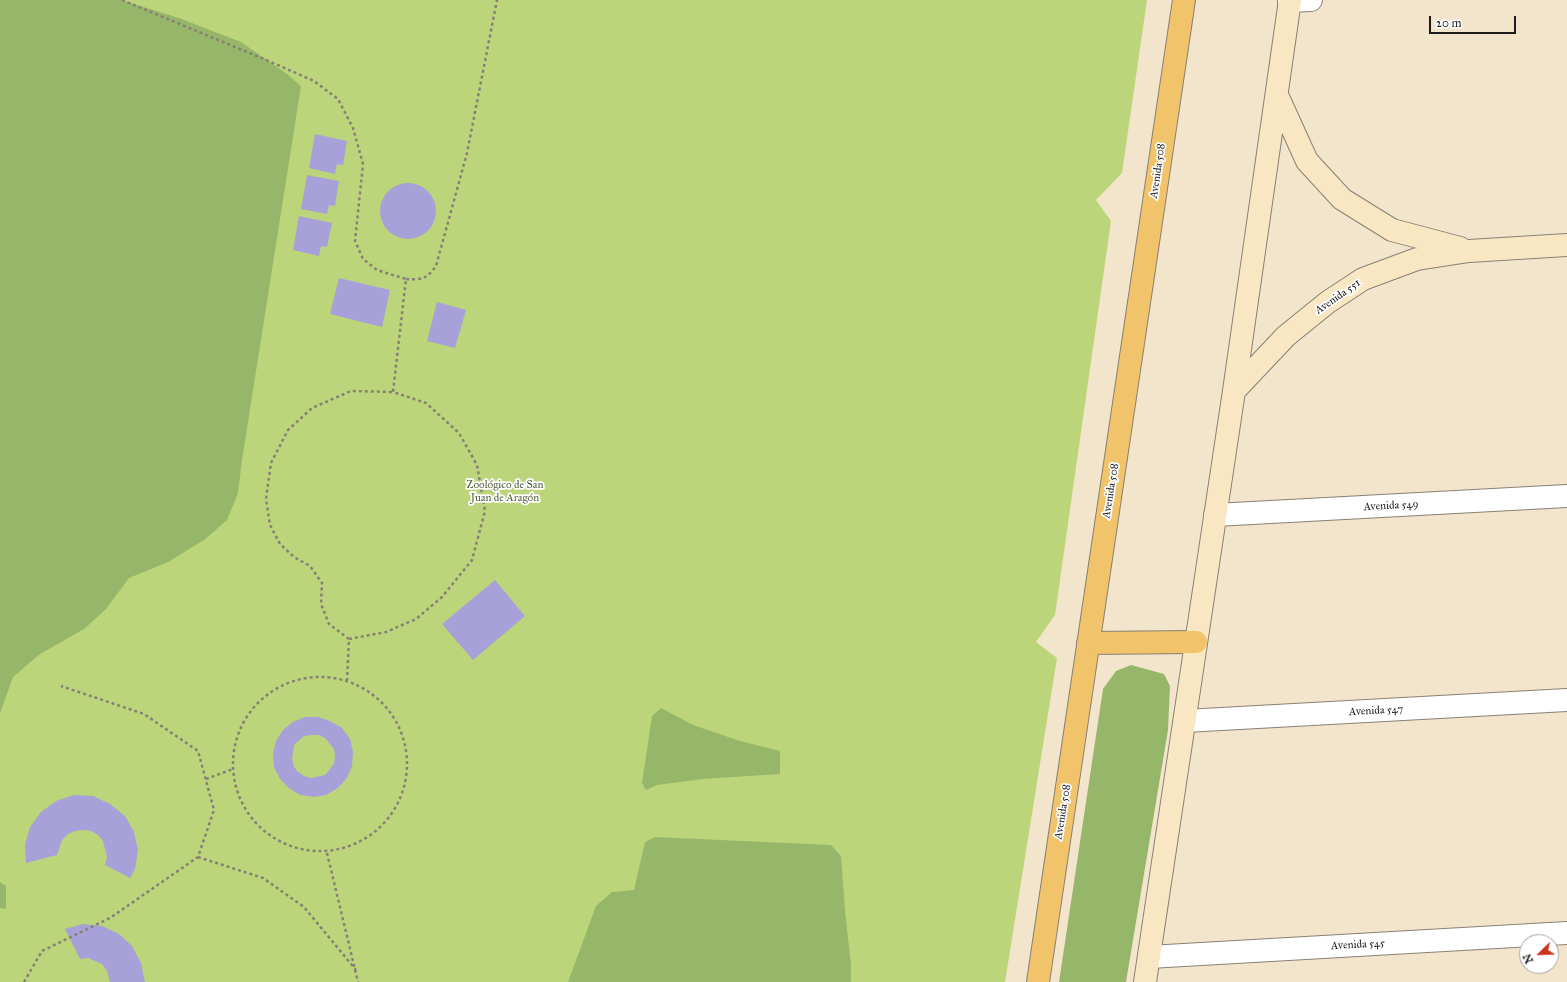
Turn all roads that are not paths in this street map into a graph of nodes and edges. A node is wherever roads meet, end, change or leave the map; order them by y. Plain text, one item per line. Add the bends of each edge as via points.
1 (1184, 0) edge
2 (1311, 0) edge
3 (1289, 1) edge
4 (1277, 95) junction
5 (1567, 245) edge
6 (1469, 251) junction
7 (1234, 391) junction
8 (1567, 496) edge
9 (1215, 515) junction
10 (1196, 642) junction
11 (1088, 643) junction
12 (1567, 700) edge
13 (1185, 721) junction
14 (1567, 933) edge
15 (1149, 957) junction
16 (1038, 982) edge
17 (1145, 982) edge

1 - 11 main road, Avenida 508
2 - 3 street
3 - 4 street
4 - 6 street, Avenida 551 via 1307,161 1342,199 1392,230
4 - 7 street
5 - 6 street, Avenida 551
6 - 7 street, Avenida 551 via 1417,259 1363,279 1328,302 1286,336
7 - 9 street
8 - 9 street, Avenida 549
9 - 10 street
10 - 11 main road
10 - 13 street
11 - 16 main road, Avenida 508
12 - 13 street, Avenida 547
13 - 15 street
14 - 15 street, Avenida 545
15 - 17 street

